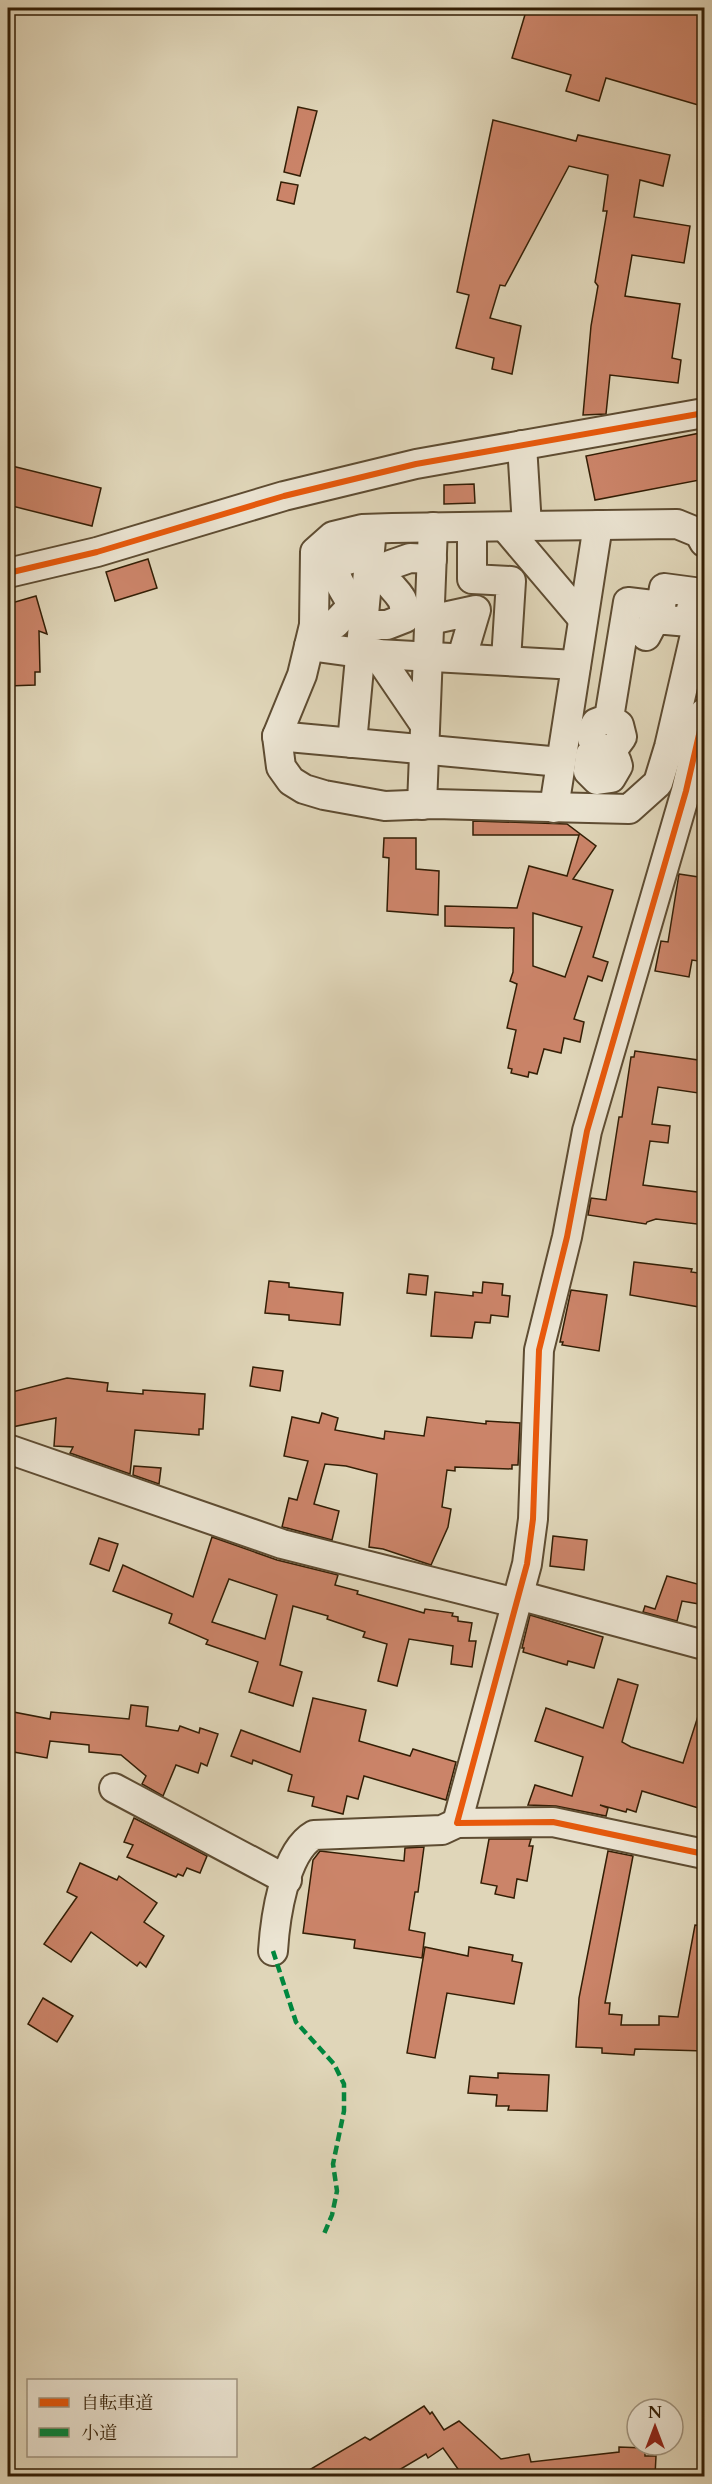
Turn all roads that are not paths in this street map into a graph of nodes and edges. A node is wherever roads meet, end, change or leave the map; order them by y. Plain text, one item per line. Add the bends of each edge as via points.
1 (705, 413) edge
2 (522, 445) junction
3 (598, 525) junction
4 (516, 526) junction
5 (433, 527) junction
6 (472, 527) junction
7 (370, 542) junction
8 (705, 542) edge
9 (432, 560) junction
10 (8, 573) edge
11 (699, 606) edge
12 (583, 619) junction
13 (430, 620) junction
14 (363, 625) junction
15 (312, 636) junction
16 (646, 636) dead end
17 (368, 653) junction
18 (428, 655) junction
19 (462, 657) junction
20 (506, 660) junction
21 (576, 665) junction
22 (705, 713) edge
23 (277, 736) junction
24 (425, 737) junction
25 (352, 743) junction
26 (603, 749) dead end
27 (561, 762) junction
28 (422, 805) junction
29 (554, 808) junction
30 (8, 1449) edge
31 (517, 1599) junction
32 (705, 1645) edge
33 (114, 1788) dead end
34 (457, 1823) junction
35 (705, 1854) edge
36 (286, 1880) junction
37 (273, 1951) dead end

1 - 2 street
2 - 4 street
2 - 10 street via 416,464 284,496 97,552
3 - 4 street
3 - 8 street via 677,524 699,533
3 - 12 street
4 - 6 street
4 - 12 street
5 - 6 street
5 - 7 street
5 - 9 street
6 - 20 street via 472,579 511,581
7 - 14 street
7 - 15 street via 333,536 315,552
9 - 13 street
9 - 14 street via 410,558 390,565 387,584 401,598 405,618 387,626
11 - 16 street via 689,622 655,619
11 - 26 street via 694,592 664,588 661,606 628,602 609,718 596,723 591,732 594,744
11 - 29 street via 669,747 657,783 629,809
12 - 21 street
13 - 18 street
13 - 19 street via 476,610
14 - 17 street
15 - 17 street
15 - 23 street via 302,675
17 - 18 street
17 - 24 street
17 - 25 street
18 - 19 street
18 - 24 street
19 - 20 street
20 - 21 street
21 - 27 street
22 - 31 street via 587,1131 567,1237 539,1350 533,1519
23 - 25 street
23 - 28 street via 281,767 291,781 304,789 385,806
24 - 25 street
24 - 27 street
24 - 28 street
27 - 29 street
28 - 29 street
30 - 31 street via 282,1544
31 - 32 street
31 - 34 street
33 - 36 street
34 - 35 street via 553,1822
34 - 36 street via 442,1830 314,1835 302,1842
36 - 37 street

